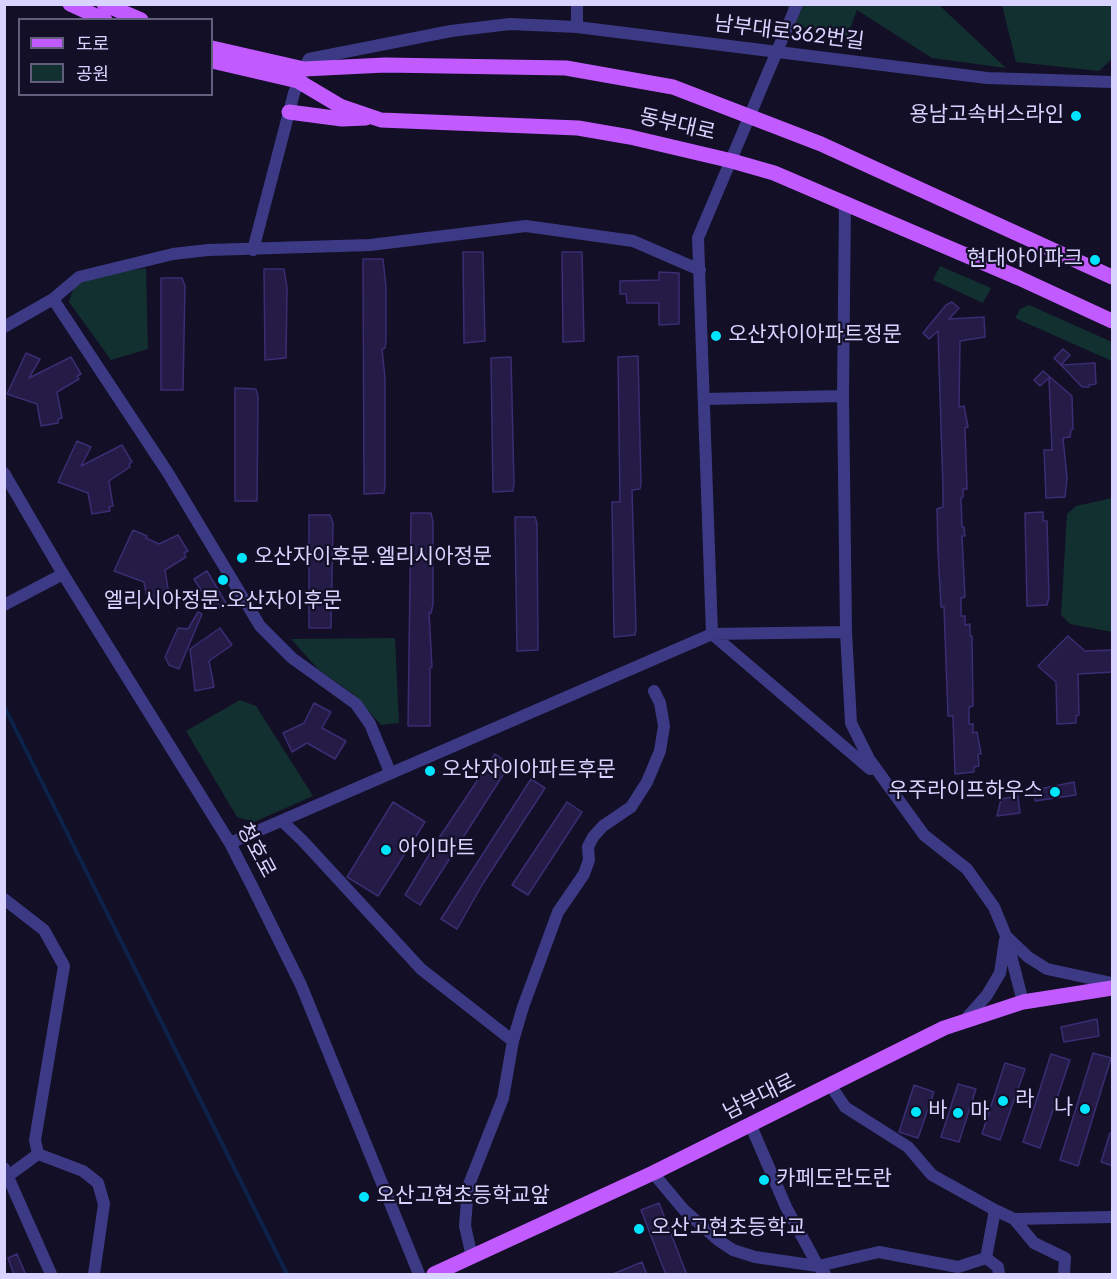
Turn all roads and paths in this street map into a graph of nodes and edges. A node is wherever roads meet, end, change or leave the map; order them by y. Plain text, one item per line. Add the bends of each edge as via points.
1 (70, 4) edge
2 (105, 4) edge
3 (577, 4) edge
4 (797, 4) edge
5 (101, 18) edge
6 (136, 18) edge
7 (576, 27) junction
8 (213, 48) edge
9 (776, 52) junction
10 (213, 61) edge
11 (301, 75) junction
12 (1113, 82) edge
13 (289, 112) junction
14 (750, 117) junction
15 (375, 118) junction
16 (732, 161) junction
17 (844, 203) junction
18 (253, 250) junction
19 (700, 270) junction
20 (1113, 277) edge
21 (53, 299) junction
22 (1113, 321) edge
23 (4, 327) edge
24 (843, 396) junction
25 (705, 399) junction
26 (4, 474) edge
27 (63, 574) junction
28 (4, 605) edge
29 (846, 632) junction
30 (712, 634) junction
31 (654, 691) dead end
32 (850, 723) junction
33 (833, 737) junction
34 (390, 772) junction
35 (885, 782) junction
36 (283, 822) junction
37 (230, 843) junction
38 (4, 899) edge
39 (1006, 936) junction
40 (1113, 983) edge
41 (1113, 988) edge
42 (1023, 1002) junction
43 (963, 1022) junction
44 (513, 1041) junction
45 (831, 1086) junction
46 (751, 1126) junction
47 (38, 1154) junction
48 (6, 1172) edge
49 (653, 1173) junction
50 (995, 1210) junction
51 (1113, 1216) edge
52 (1014, 1220) junction
53 (472, 1257) junction
54 (986, 1258) junction
55 (821, 1270) edge
56 (51, 1275) edge
57 (94, 1275) edge
58 (419, 1275) edge
59 (434, 1275) edge
60 (999, 1275) edge
61 (1064, 1275) edge

1 - 5 main road
2 - 6 main road
3 - 7 street
4 - 9 street
7 - 9 street, 남부대로362번길
7 - 11 street, 남부대로362번길 via 510,24 451,30 309,59
8 - 11 main road, 동부대로
9 - 12 street, 남부대로362번길 via 987,78
9 - 14 street
10 - 11 main road, 동부대로
11 - 13 street
11 - 14 main road, 동부대로 via 385,65 566,68 672,87
11 - 15 main road, 동부대로 via 340,106
13 - 15 main road via 342,119
13 - 18 street
14 - 16 street
14 - 20 main road, 동부대로 via 821,144
15 - 16 main road, 동부대로 via 578,128
16 - 17 main road, 동부대로 via 774,173
16 - 19 street via 698,238
17 - 22 main road, 동부대로
17 - 24 street
18 - 19 street via 370,245 526,226 633,241
18 - 21 street via 173,254 104,269 79,277
19 - 25 street
21 - 23 street
21 - 34 street via 168,473 260,626 292,658 357,704
24 - 25 street
24 - 29 street
25 - 30 street
26 - 27 street, 청호로
27 - 28 street
27 - 37 street, 청호로
29 - 30 street
29 - 32 street
30 - 33 street
30 - 34 street
31 - 44 street via 664,726 660,751 631,807 593,837 584,874 558,912
32 - 33 street
32 - 35 street
33 - 35 street
34 - 36 street
35 - 39 street via 924,835 967,869 994,907
36 - 37 street
36 - 44 street via 421,969
37 - 58 street, 청호로 via 301,985
38 - 47 street via 44,930 64,966 35,1140
39 - 40 street via 1047,969
39 - 42 street
39 - 43 street via 1000,973
41 - 42 main road, 남부대로
42 - 43 main road, 남부대로
43 - 45 main road, 남부대로
44 - 53 street via 503,1098 468,1187 465,1226
45 - 46 main road, 남부대로
45 - 50 street via 845,1107 908,1147 932,1175
46 - 49 main road, 남부대로
46 - 55 street via 786,1207
47 - 48 street
47 - 57 street via 83,1170 98,1184 104,1204
48 - 56 street
49 - 53 main road, 남부대로
49 - 55 street via 684,1210 733,1250
50 - 52 street
50 - 54 street
51 - 52 street
52 - 61 street via 1034,1243 1065,1258
53 - 59 main road, 남부대로
54 - 55 street via 958,1267 879,1252
54 - 60 street via 998,1267

